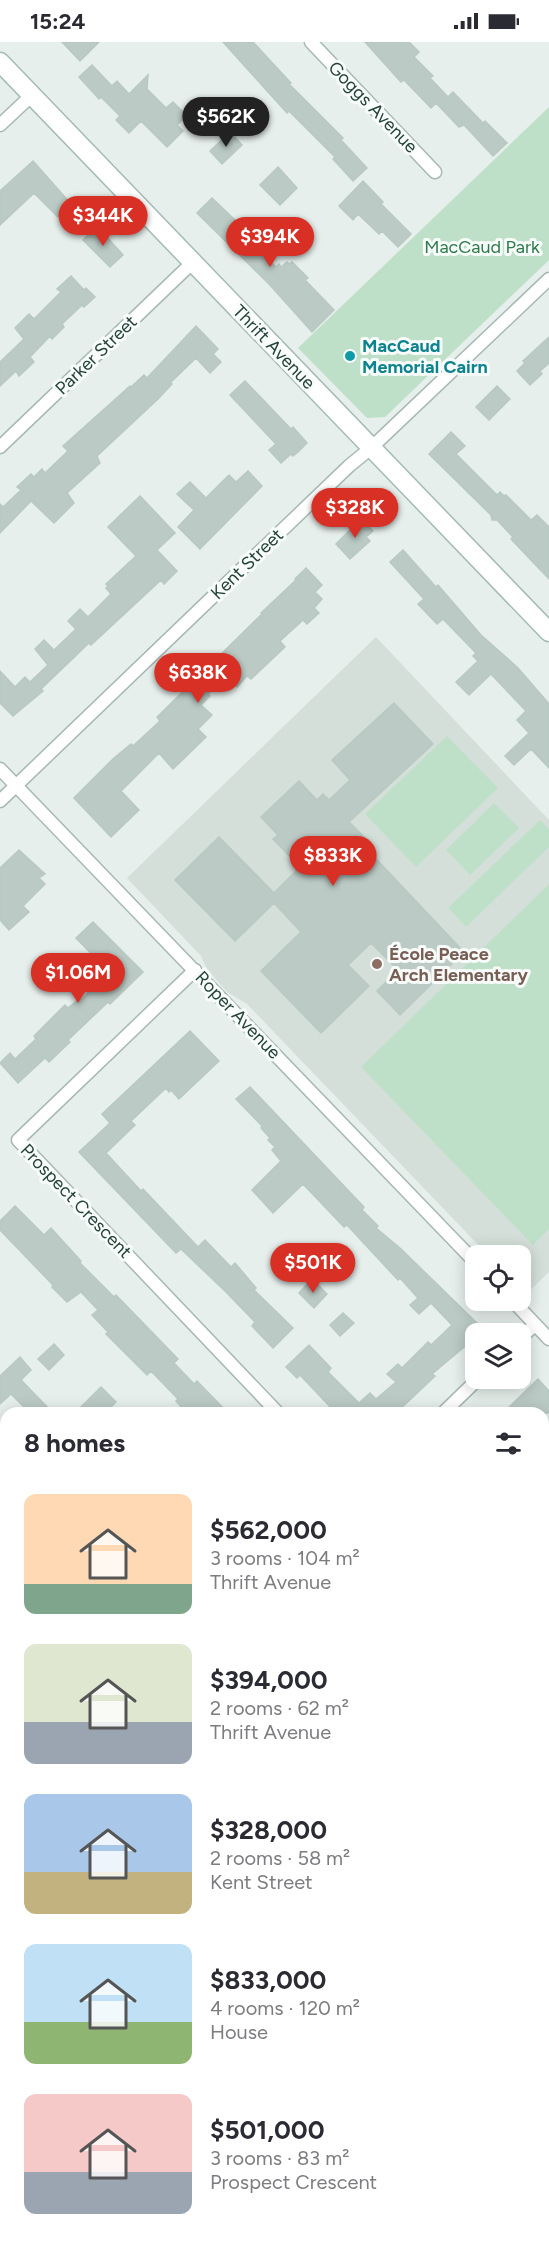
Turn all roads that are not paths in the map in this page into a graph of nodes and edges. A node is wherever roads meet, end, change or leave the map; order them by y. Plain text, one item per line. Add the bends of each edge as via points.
1 (311, 42) edge
2 (0, 62) edge
3 (32, 95) junction
4 (0, 125) edge
5 (435, 172) dead end
6 (193, 262) junction
7 (548, 283) edge
8 (0, 447) edge
9 (372, 448) junction
10 (549, 632) edge
11 (0, 769) edge
12 (16, 786) junction
13 (0, 801) edge
14 (195, 970) junction
15 (465, 1252) edge
16 (522, 1311) edge
17 (535, 1325) junction
18 (531, 1328) edge
19 (549, 1339) edge
20 (468, 1389) edge
21 (272, 1407) edge
22 (449, 1407) edge

1 - 5 street, Goggs Avenue
2 - 3 street, Thrift Avenue
3 - 4 street
3 - 6 street, Thrift Avenue
6 - 8 street, Parker Street
6 - 9 street, Thrift Avenue
7 - 9 street, Kent Street
9 - 10 street, Thrift Avenue
9 - 12 street, Kent Street
11 - 12 street, Roper Avenue
12 - 13 street, Kent Street
12 - 14 street, Roper Avenue
14 - 15 street, Roper Avenue
14 - 21 street, Prospect Crescent via 18,1140
16 - 17 street
17 - 18 street
17 - 19 street
20 - 22 street

